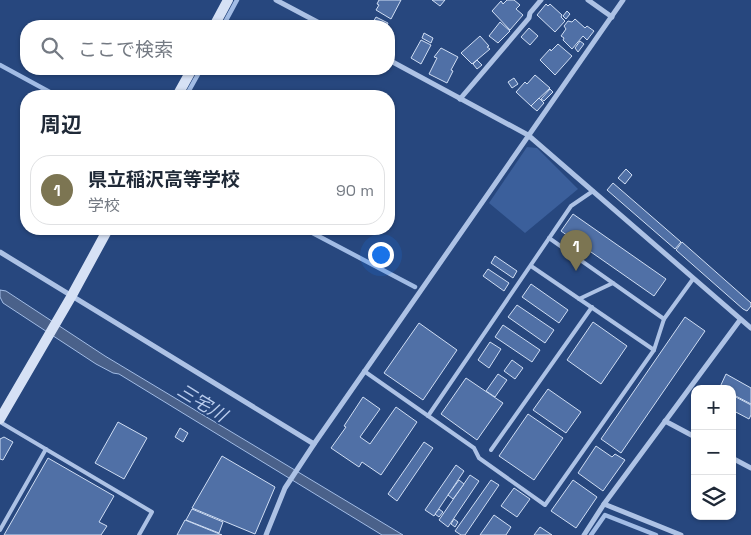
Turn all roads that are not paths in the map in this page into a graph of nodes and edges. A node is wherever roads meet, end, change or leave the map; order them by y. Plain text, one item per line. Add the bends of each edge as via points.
1 (228, 0) edge
2 (276, 0) edge
3 (541, 0) edge
4 (588, 0) edge
5 (623, 0) edge
6 (612, 16) junction
7 (217, 20) edge
8 (314, 20) edge
9 (395, 63) edge
10 (189, 75) edge
11 (180, 90) edge
12 (460, 98) junction
13 (528, 135) junction
14 (593, 191) junction
15 (105, 235) edge
16 (550, 238) junction
17 (0, 252) edge
18 (531, 266) junction
19 (693, 279) junction
20 (613, 283) junction
21 (71, 297) junction
22 (579, 299) junction
23 (592, 307) junction
24 (664, 319) junction
25 (740, 320) junction
26 (751, 328) edge
27 (654, 350) junction
28 (364, 371) junction
29 (428, 416) junction
30 (0, 420) edge
31 (665, 421) junction
32 (691, 435) edge
33 (314, 444) junction
34 (46, 449) junction
35 (491, 450) dead end
36 (736, 460) edge
37 (751, 468) edge
38 (604, 504) junction
39 (0, 530) edge
40 (139, 535) edge
41 (266, 535) edge
42 (584, 535) edge
43 (681, 535) edge

1 - 7 street
2 - 8 street
3 - 12 street
4 - 6 street
5 - 6 street
6 - 13 street
9 - 12 street
10 - 11 street
12 - 13 street
13 - 14 street
13 - 28 street
14 - 16 lane via 571,206
14 - 19 street
15 - 21 street
16 - 18 lane
16 - 20 lane
17 - 21 street
18 - 22 lane
18 - 29 lane
19 - 24 lane
19 - 25 street
20 - 22 lane
20 - 24 lane
21 - 30 street
21 - 33 street
22 - 23 lane
23 - 27 lane
23 - 35 lane
24 - 27 lane
25 - 26 street
25 - 31 street
27 - 29 lane via 545,505 479,458 474,448
28 - 29 lane
28 - 33 street
30 - 34 lane
31 - 32 street
31 - 38 street
33 - 41 street via 288,484
34 - 39 lane
34 - 40 lane via 152,512
36 - 37 street
38 - 42 street
38 - 43 street

